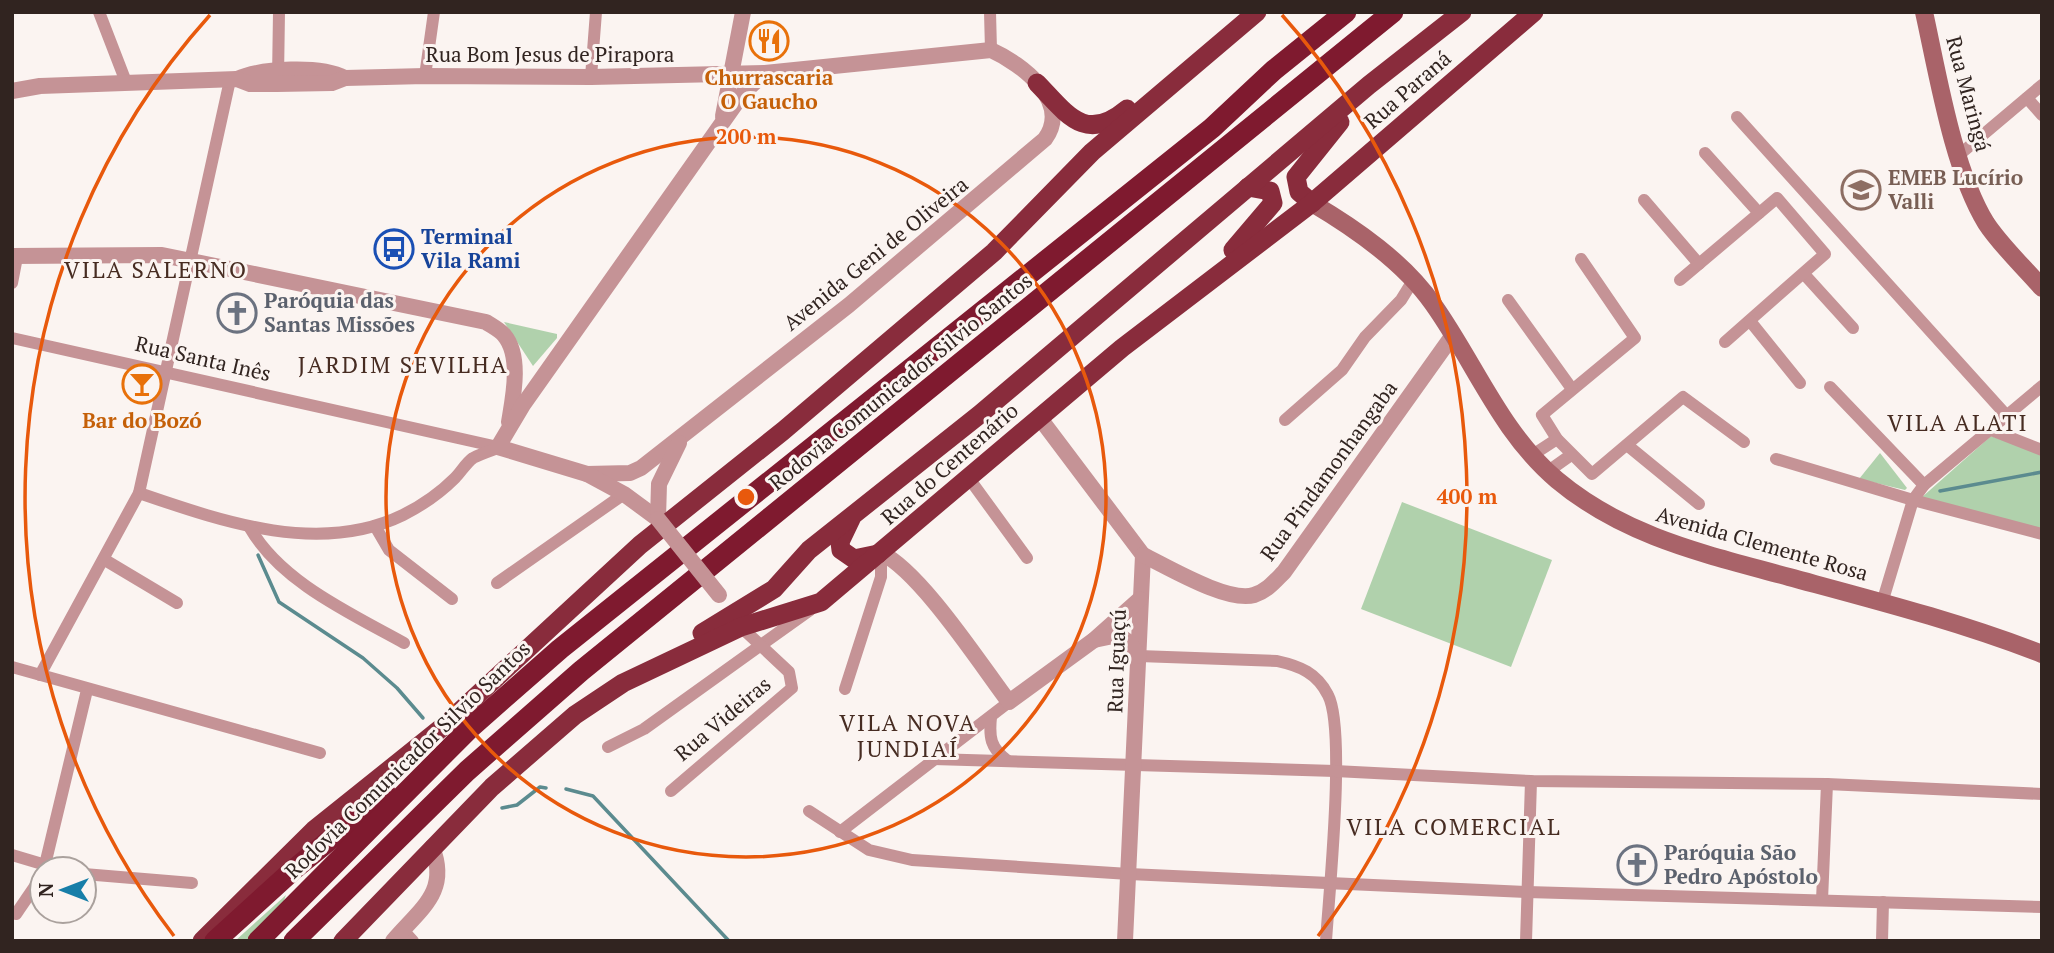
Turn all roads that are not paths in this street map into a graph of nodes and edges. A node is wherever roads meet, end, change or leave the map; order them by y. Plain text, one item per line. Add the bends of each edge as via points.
1 (99, 12) edge
2 (279, 12) edge
3 (435, 12) edge
4 (596, 12) edge
5 (743, 12) edge
6 (990, 12) edge
7 (1257, 12) edge
8 (1346, 12) edge
9 (1393, 12) edge
10 (1462, 12) edge
11 (1924, 12) edge
12 (1536, 13) edge
13 (991, 50) junction
14 (1392, 69) junction
15 (1192, 70) junction
16 (765, 73) junction
17 (729, 74) junction
18 (425, 76) junction
19 (591, 77) junction
20 (278, 78) junction
21 (233, 80) junction
22 (126, 82) junction
23 (1037, 83) junction
24 (2042, 85) edge
25 (12, 91) edge
26 (2027, 98) junction
27 (2042, 115) edge
28 (1737, 117) dead end
29 (718, 130) junction
30 (1953, 134) junction
31 (1984, 134) junction
32 (1705, 153) dead end
33 (1959, 155) junction
34 (1248, 187) junction
35 (1812, 199) junction
36 (1644, 200) dead end
37 (1312, 203) junction
38 (1759, 213) junction
39 (1793, 215) junction
40 (1827, 216) junction
41 (1809, 233) junction
42 (15, 257) edge
43 (1581, 258) dead end
44 (191, 260) junction
45 (1699, 264) junction
46 (1804, 274) junction
47 (1414, 279) junction
48 (1680, 280) dead end
49 (12, 283) edge
50 (2042, 288) edge
51 (1508, 300) dead end
52 (1180, 303) junction
53 (1750, 321) junction
54 (1853, 328) dead end
55 (1453, 335) junction
56 (12, 338) edge
57 (1725, 342) dead end
58 (166, 373) junction
59 (1800, 383) dead end
60 (2042, 386) edge
61 (1830, 387) dead end
62 (1572, 390) junction
63 (2007, 416) junction
64 (1040, 417) junction
65 (1285, 420) dead end
66 (508, 428) junction
67 (1990, 430) junction
68 (681, 438) junction
69 (1557, 439) junction
70 (1744, 442) dead end
71 (1627, 445) junction
72 (498, 447) junction
73 (2042, 450) edge
74 (1531, 456) junction
75 (1571, 456) junction
76 (1776, 459) dead end
77 (1547, 471) junction
78 (587, 474) junction
79 (968, 477) junction
80 (1924, 485) junction
81 (139, 493) junction
82 (624, 494) junction
83 (1913, 500) junction
84 (1699, 504) dead end
85 (852, 518) junction
86 (658, 519) junction
87 (375, 526) junction
88 (250, 528) junction
89 (2042, 534) edge
90 (881, 553) junction
91 (1143, 555) junction
92 (1027, 558) dead end
93 (105, 560) junction
94 (497, 583) dead end
95 (719, 594) junction
96 (452, 598) dead end
97 (1140, 599) junction
98 (821, 601) junction
99 (177, 603) dead end
100 (1882, 603) junction
101 (752, 604) junction
102 (736, 621) junction
103 (1094, 640) junction
104 (404, 643) dead end
105 (762, 645) junction
106 (2042, 654) edge
107 (1139, 656) junction
108 (12, 667) edge
109 (40, 675) junction
110 (845, 689) dead end
111 (86, 690) junction
112 (1009, 702) junction
113 (990, 717) junction
114 (470, 728) junction
115 (608, 747) dead end
116 (320, 753) dead end
117 (933, 759) junction
118 (1008, 761) junction
119 (1133, 765) junction
120 (1335, 771) junction
121 (1531, 781) junction
122 (1827, 784) junction
123 (671, 791) dead end
124 (2042, 793) edge
125 (809, 811) dead end
126 (840, 832) junction
127 (432, 847) junction
128 (12, 855) edge
129 (47, 855) edge
130 (28, 863) edge
131 (1129, 874) junction
132 (98, 875) edge
133 (1329, 882) junction
134 (192, 883) dead end
135 (1527, 892) junction
136 (28, 893) edge
137 (1822, 900) junction
138 (1883, 902) junction
139 (2042, 907) edge
140 (14, 915) edge
141 (399, 938) edge
142 (202, 941) edge
143 (215, 941) edge
144 (258, 941) edge
145 (294, 941) edge
146 (343, 941) edge
147 (1125, 941) edge
148 (1326, 941) edge
149 (1526, 941) edge
150 (1882, 941) edge

1 - 22 street
2 - 20 street
3 - 18 street
4 - 19 street
5 - 17 street
6 - 13 street
7 - 15 highway
8 - 114 highway, Rodovia Comunicador Silvio Santos via 1212,128 673,557
9 - 145 highway, Rodovia Comunicador Silvio Santos via 581,671 467,771
10 - 14 highway
11 - 30 main road, Rua Maringá
12 - 37 highway, Rua Paraná
13 - 16 street, Rua Bom Jesus de Pirapora
13 - 23 street via 1022,67
14 - 34 highway
14 - 37 highway via 1300,170 1296,186
15 - 23 highway via 1167,75 1113,121 1099,127 1066,114
15 - 142 highway via 1092,152 994,251 783,431 640,545 445,725 314,830
16 - 17 street, Rua Bom Jesus de Pirapora
16 - 29 street via 744,92
17 - 19 street, Rua Bom Jesus de Pirapora
17 - 29 street via 727,103
18 - 19 street, Rua Bom Jesus de Pirapora
18 - 20 street, Rua Bom Jesus de Pirapora via 345,78 331,83
20 - 21 street, Rua Bom Jesus de Pirapora via 253,72
21 - 22 street, Rua Bom Jesus de Pirapora
21 - 44 street
22 - 25 street, Rua Bom Jesus de Pirapora
23 - 68 street, Avenida Geni de Oliveira via 1054,114 1054,128 1045,139 849,305
24 - 26 street
26 - 27 street
26 - 31 street
28 - 35 street
29 - 66 street
30 - 31 street
30 - 33 main road, Rua Maringá
31 - 33 street
32 - 38 street
33 - 50 main road, Rua Maringá via 1987,224
34 - 52 highway via 1270,191 1273,203 1250,234
34 - 85 highway
35 - 39 street
35 - 40 street
36 - 45 street
37 - 47 main road, Avenida Clemente Rosa
37 - 52 highway, Rua do Centenário
38 - 39 street via 1777,198
38 - 45 street
39 - 41 street
40 - 41 street
40 - 63 street
41 - 46 street via 1825,254
42 - 44 street via 140,254
42 - 49 street
43 - 62 street via 1635,338
44 - 58 street
44 - 66 street via 486,322 504,335 510,346 513,392
45 - 48 street
46 - 53 street
46 - 54 street
47 - 55 main road, Avenida Clemente Rosa
47 - 65 street via 1342,370
51 - 62 street
52 - 64 highway, Rua do Centenário
53 - 57 street
53 - 59 street
55 - 74 main road, Avenida Clemente Rosa
55 - 91 street, Rua Pindamonhangaba via 1268,589 1252,596 1231,594
56 - 58 street, Rua Santa Inês
58 - 72 street, Rua Santa Inês
58 - 81 street
60 - 63 street
61 - 80 street
62 - 69 street via 1542,415
63 - 67 street
64 - 79 highway, Rua do Centenário
64 - 91 street
66 - 72 street
67 - 73 street
67 - 80 street
68 - 78 street, Avenida Geni de Oliveira via 630,473
68 - 86 street via 659,484
69 - 74 street
69 - 75 street
70 - 71 street via 1683,397
71 - 75 street via 1592,474
71 - 84 street
72 - 78 street, Rua Santa Inês
72 - 87 street via 471,459 435,497
74 - 77 main road, Avenida Clemente Rosa
75 - 77 street
76 - 83 street
77 - 100 main road, Avenida Clemente Rosa via 1582,500 1636,531
78 - 82 street
79 - 90 highway, Rua do Centenário
79 - 92 street
80 - 83 street
81 - 88 street
81 - 93 street
82 - 86 street
82 - 94 street
83 - 89 street
83 - 100 street
85 - 90 highway via 840,542 841,550 854,559
85 - 101 highway via 809,550 774,589
86 - 95 street, bridge
87 - 88 street via 307,533
87 - 96 street via 389,550
88 - 104 street via 275,563
90 - 98 highway, Rua do Centenário
90 - 110 street via 881,577
90 - 112 street via 922,589
91 - 97 street, Rua Iguaçú
93 - 99 street
93 - 109 street
95 - 101 street via 736,603
95 - 102 street
97 - 103 street
97 - 107 street, Rua Iguaçú
98 - 102 highway
98 - 105 street, Rua do Centenário
100 - 106 main road, Avenida Clemente Rosa
101 - 102 highway
102 - 105 street
102 - 127 highway via 575,715
103 - 107 street via 1118,635
103 - 112 street
105 - 115 street, Rua do Centenário via 644,729
105 - 123 street, Rua Videiras via 789,672 792,688
107 - 119 street, Rua Iguaçú
107 - 120 street via 1298,665 1314,675 1328,694 1333,710
108 - 109 street
109 - 111 street
111 - 116 street
111 - 129 street
112 - 113 street
113 - 117 street
113 - 118 street via 992,747
114 - 143 highway via 303,862
114 - 144 highway, Rodovia Comunicador Silvio Santos
117 - 118 street
117 - 126 street
118 - 119 street
119 - 120 street
119 - 131 street, Rua Iguaçú
120 - 121 street
120 - 133 street
121 - 122 street
121 - 135 street
122 - 124 street
122 - 137 street
125 - 126 street
126 - 131 street via 869,850 912,860
127 - 141 street via 438,867 436,891
127 - 146 highway
128 - 130 street
131 - 133 street
131 - 147 street, Rua Iguaçú
132 - 134 street
133 - 135 street
133 - 148 street
135 - 137 street
135 - 149 street
136 - 140 street
137 - 138 street
138 - 139 street
138 - 150 street

